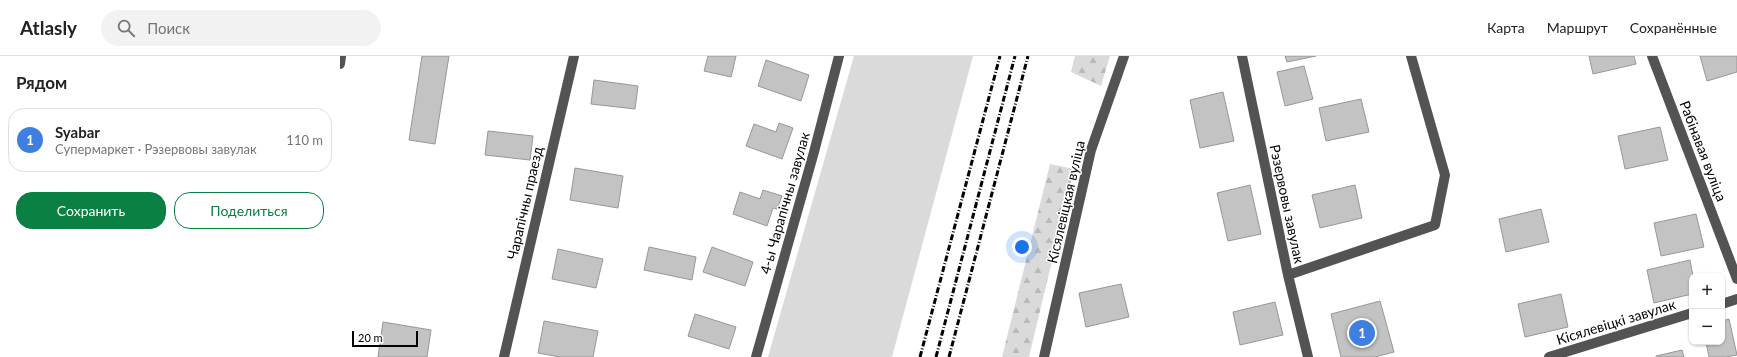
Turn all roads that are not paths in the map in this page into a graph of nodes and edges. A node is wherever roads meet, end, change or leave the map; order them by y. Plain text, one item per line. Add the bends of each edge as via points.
1 (341, 56) edge
2 (574, 56) edge
3 (839, 56) edge
4 (1124, 56) edge
5 (1242, 56) edge
6 (1411, 56) edge
7 (1652, 56) edge
8 (340, 64) edge
9 (1288, 275) junction
10 (1737, 279) edge
11 (1737, 299) edge
12 (1725, 303) edge
13 (1689, 314) edge
14 (504, 357) edge
15 (756, 357) edge
16 (1044, 357) edge
17 (1308, 357) edge
18 (1549, 357) edge

1 - 8 street
2 - 14 street, Чарапічны праезд
3 - 15 street, 4-ы Чарапічны завулак
4 - 16 street, Кісялевіцкая вуліца via 1091,150
5 - 9 street, Рэзервовы завулак
6 - 9 street via 1445,175 1435,225
7 - 10 street, Рабінавая вуліца
9 - 17 street, Рэзервовы завулак
11 - 12 street
13 - 18 street, Кісялевіцкі завулак

